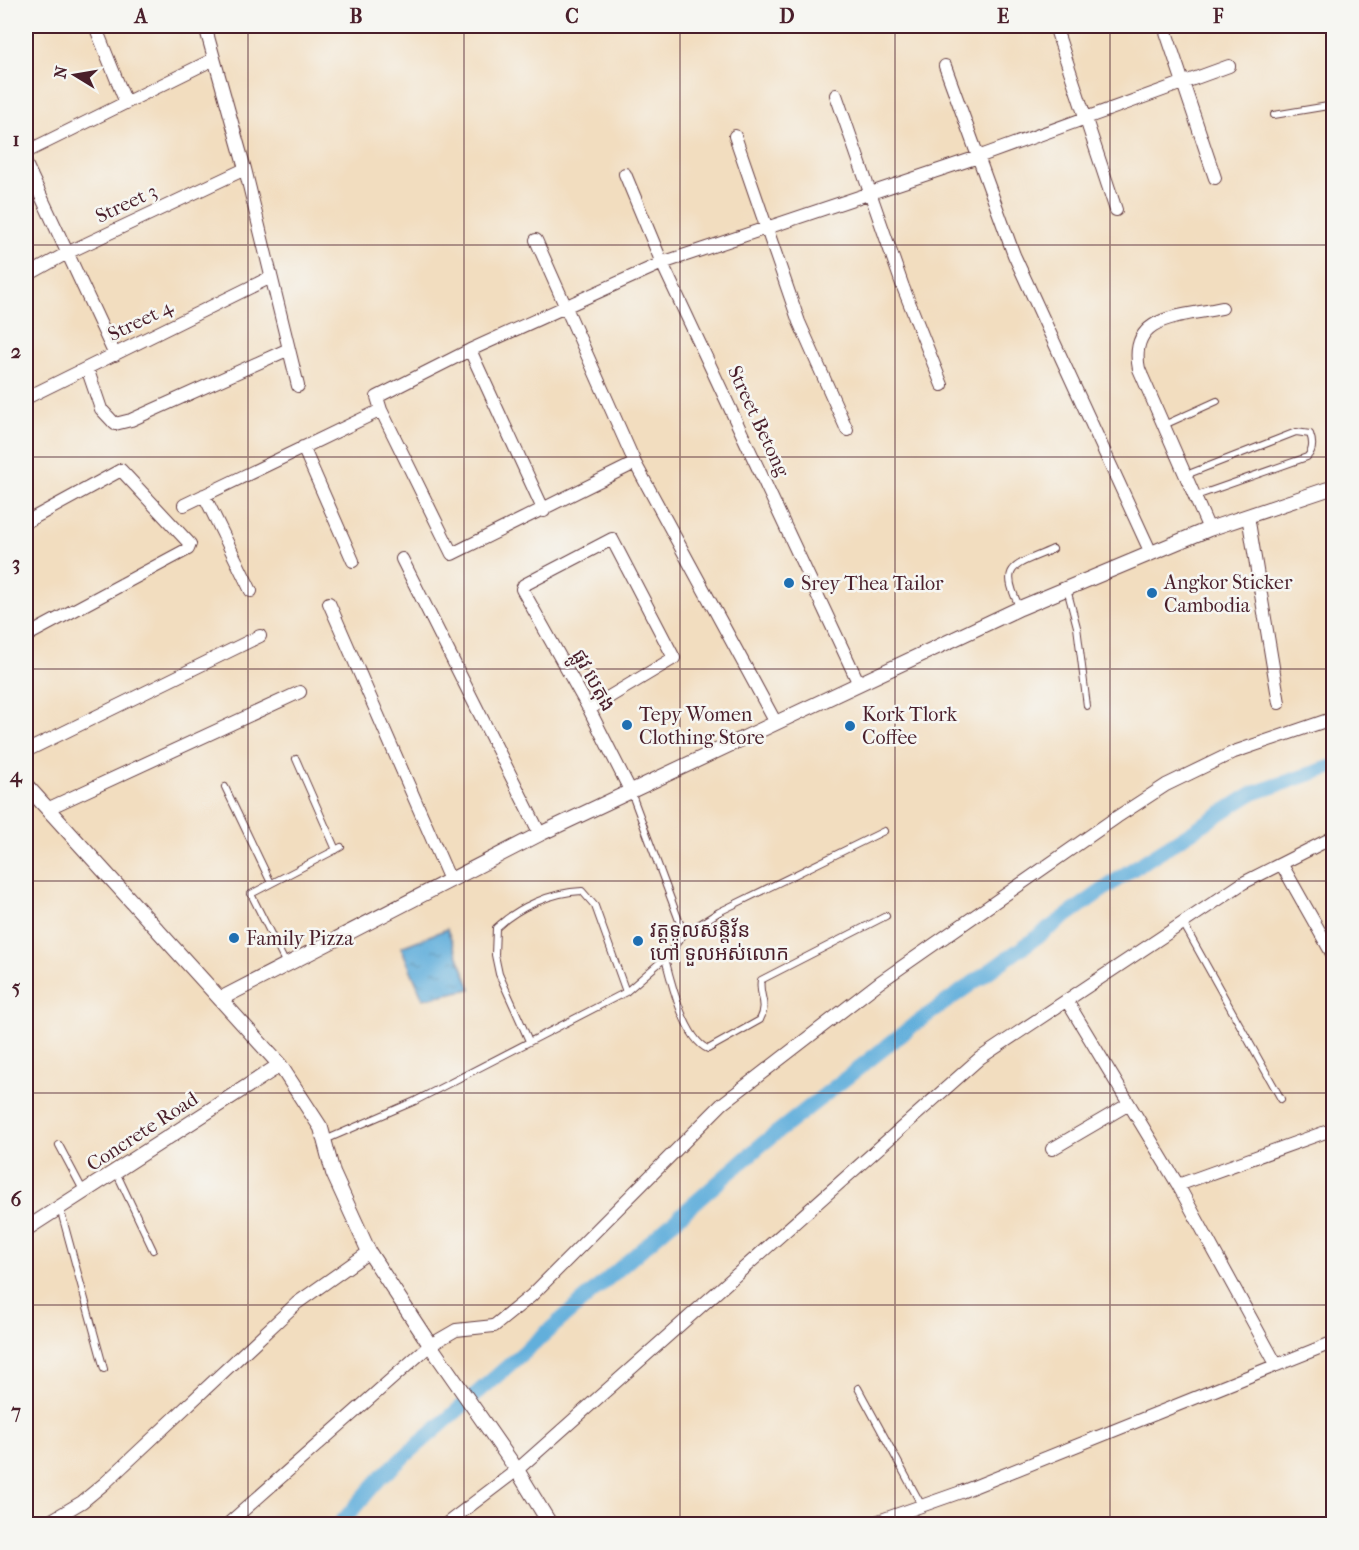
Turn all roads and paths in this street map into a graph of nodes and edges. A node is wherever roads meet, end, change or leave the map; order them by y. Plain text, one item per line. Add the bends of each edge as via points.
1 (95, 26) edge
2 (205, 26) edge
3 (1055, 26) edge
4 (1164, 26) edge
5 (214, 59) junction
6 (945, 66) dead end
7 (1229, 66) dead end
8 (1182, 83) junction
9 (836, 95) dead end
10 (126, 103) junction
11 (1334, 105) edge
12 (1274, 115) dead end
13 (1085, 117) junction
14 (735, 136) dead end
15 (26, 152) edge
16 (978, 157) junction
17 (26, 164) edge
18 (245, 169) junction
19 (625, 174) dead end
20 (1215, 178) dead end
21 (871, 193) junction
22 (1116, 210) dead end
23 (767, 228) junction
24 (536, 240) dead end
25 (69, 252) junction
26 (662, 263) junction
27 (26, 276) edge
28 (271, 277) junction
29 (565, 307) junction
30 (1222, 308) dead end
31 (289, 349) junction
32 (470, 350) junction
33 (115, 355) junction
34 (87, 368) junction
35 (942, 385) dead end
36 (298, 386) dead end
37 (26, 398) edge
38 (1216, 401) dead end
39 (381, 410) junction
40 (1164, 425) junction
41 (847, 430) dead end
42 (303, 447) junction
43 (635, 463) junction
44 (1186, 475) junction
45 (1334, 487) edge
46 (204, 495) junction
47 (1196, 496) junction
48 (184, 505) dead end
49 (544, 511) junction
50 (1248, 516) junction
51 (26, 522) edge
52 (1209, 529) junction
53 (1053, 549) dead end
54 (1151, 553) junction
55 (402, 559) dead end
56 (353, 561) dead end
57 (1067, 589) junction
58 (251, 591) dead end
59 (329, 603) dead end
60 (1020, 609) junction
61 (26, 636) edge
62 (260, 636) dead end
63 (859, 684) junction
64 (300, 692) dead end
65 (1279, 703) dead end
66 (1087, 706) dead end
67 (589, 709) junction
68 (1334, 718) edge
69 (776, 723) junction
70 (26, 751) edge
71 (296, 759) dead end
72 (26, 785) edge
73 (225, 787) dead end
74 (631, 792) junction
75 (48, 809) junction
76 (884, 831) dead end
77 (540, 834) junction
78 (1334, 837) edge
79 (1282, 865) junction
80 (450, 880) junction
81 (271, 882) junction
82 (886, 916) dead end
83 (1183, 923) junction
84 (684, 934) junction
85 (1334, 957) edge
86 (664, 958) junction
87 (287, 964) junction
88 (626, 992) junction
89 (222, 998) junction
90 (1067, 1001) junction
91 (529, 1041) junction
92 (280, 1065) junction
93 (1281, 1099) dead end
94 (1129, 1104) junction
95 (1334, 1129) edge
96 (325, 1140) junction
97 (59, 1145) dead end
98 (1052, 1149) dead end
99 (115, 1172) junction
100 (1178, 1185) junction
101 (84, 1192) junction
102 (60, 1208) junction
103 (26, 1229) edge
104 (153, 1250) dead end
105 (369, 1252) junction
106 (1334, 1342) edge
107 (433, 1350) junction
108 (1276, 1364) junction
109 (104, 1369) dead end
110 (858, 1388) dead end
111 (517, 1470) junction
112 (922, 1506) junction
113 (59, 1521) edge
114 (45, 1524) edge
115 (228, 1524) edge
116 (446, 1524) edge
117 (550, 1524) edge
118 (870, 1524) edge

1 - 10 street
2 - 5 street
3 - 13 street
4 - 8 street
5 - 10 street
5 - 18 street
6 - 16 street
7 - 8 street
8 - 13 street
8 - 20 street
9 - 21 street
10 - 15 street
11 - 12 lane
13 - 16 street
13 - 22 street
14 - 23 street
16 - 21 street
16 - 54 street via 1014,255
17 - 25 street
18 - 25 street, Street 3
18 - 28 street
19 - 26 street, Street Betong
21 - 23 street
21 - 35 street
23 - 26 street
23 - 41 street via 798,322
24 - 29 street
25 - 27 street, Street 3
25 - 33 street
26 - 29 street
26 - 63 street, Street Betong
28 - 31 street
28 - 33 street, Street 4
29 - 32 street
29 - 43 street
30 - 40 street via 1156,323 1140,334 1135,351 1139,369
31 - 34 street via 115,424 101,409
31 - 36 street
32 - 39 street via 379,395 376,400
32 - 49 street
33 - 34 street, Street 4
34 - 37 street, Street 4
38 - 40 lane
39 - 42 street
39 - 49 street via 452,554
40 - 44 street
42 - 46 street
42 - 56 street
43 - 49 street
43 - 69 street
44 - 47 street
44 - 47 lane via 1296,432 1310,434 1313,443 1307,457
45 - 50 street
46 - 48 street
46 - 58 street
47 - 52 street
50 - 52 street
50 - 65 street
51 - 61 street via 121,470 190,544 188,549
52 - 54 street
53 - 60 lane via 1015,567 1010,575 1008,584
54 - 57 street
55 - 77 street
57 - 60 street
57 - 66 lane via 1077,627
59 - 80 street
60 - 63 street
62 - 70 street
63 - 69 street
64 - 75 street
67 - 67 street, ផ្លូវ បេតុង via 674,658 615,540 522,587
67 - 74 street, ផ្លូវ បេតុង
68 - 107 street via 1234,752 1166,785 880,982 722,1104 531,1296 494,1326 456,1330
69 - 74 street
71 - 81 lane via 338,848
72 - 75 street
73 - 81 lane
74 - 77 street
74 - 84 lane
75 - 89 street
76 - 84 lane via 719,912
77 - 80 street
78 - 79 street
79 - 83 street via 1243,883
79 - 85 street
80 - 87 street
81 - 87 lane via 251,894
82 - 86 lane via 762,980 765,1004 760,1020 708,1049 695,1040
83 - 90 street
83 - 93 lane
84 - 86 lane
86 - 88 lane
87 - 89 street
88 - 91 lane
88 - 91 lane via 595,906 582,891 565,892 511,914 496,928 495,955 499,974
89 - 92 street
90 - 94 street
90 - 111 street via 980,1058
91 - 96 lane via 414,1101
92 - 96 street
92 - 99 street, Concrete Road
94 - 98 street
94 - 100 street
95 - 100 street
96 - 105 street via 333,1173
97 - 101 lane
99 - 101 street, Concrete Road
99 - 104 lane
100 - 108 street
101 - 102 street, Concrete Road
102 - 103 street, Concrete Road
102 - 109 lane
105 - 107 street
105 - 113 street via 297,1303 105,1484
106 - 108 street
107 - 111 street
107 - 115 street
108 - 112 street
110 - 112 lane
111 - 116 street
111 - 117 street
112 - 118 street
113 - 114 street

